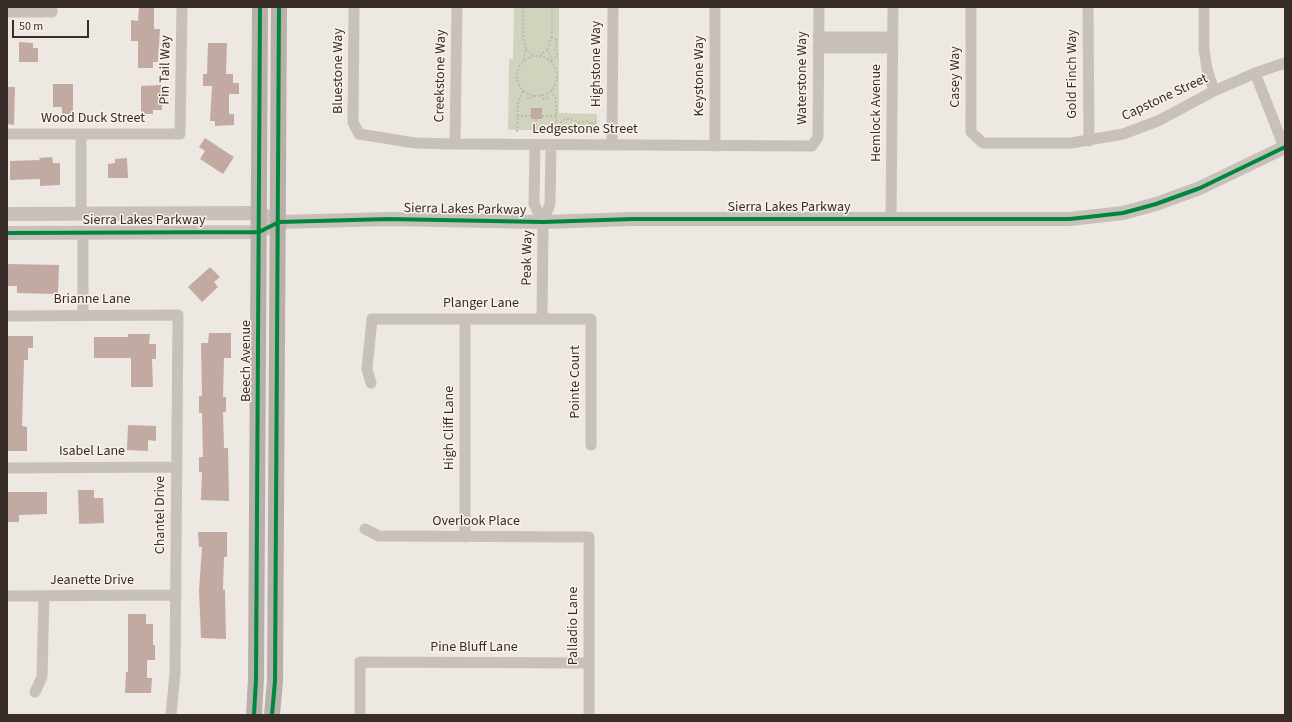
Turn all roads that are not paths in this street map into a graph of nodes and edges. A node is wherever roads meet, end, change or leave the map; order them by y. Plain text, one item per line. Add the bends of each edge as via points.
1 (182, 7) edge
2 (260, 7) edge
3 (279, 7) edge
4 (354, 7) edge
5 (457, 7) edge
6 (613, 7) edge
7 (716, 7) edge
8 (819, 7) edge
9 (893, 7) edge
10 (971, 7) edge
11 (1088, 7) edge
12 (1204, 7) edge
13 (52, 10) edge
14 (7, 12) edge
15 (818, 42) junction
16 (892, 43) junction
17 (1285, 63) edge
18 (1256, 73) junction
19 (1214, 91) junction
20 (7, 134) edge
21 (81, 134) junction
22 (180, 134) joint
23 (359, 134) joint
24 (1089, 141) junction
25 (983, 143) joint
26 (455, 144) junction
27 (535, 145) junction
28 (551, 145) junction
29 (612, 145) junction
30 (714, 146) junction
31 (812, 146) joint
32 (1285, 147) edge
33 (260, 213) junction
34 (7, 214) edge
35 (81, 214) junction
36 (891, 220) junction
37 (279, 222) junction
38 (544, 222) junction
39 (259, 232) junction
40 (7, 233) edge
41 (83, 233) junction
42 (83, 315) junction
43 (178, 315) joint
44 (7, 316) edge
45 (465, 319) junction
46 (542, 319) junction
47 (591, 319) joint
48 (371, 383) dead end
49 (591, 445) dead end
50 (176, 467) junction
51 (7, 468) edge
52 (365, 529) dead end
53 (465, 537) junction
54 (589, 537) joint
55 (176, 595) junction
56 (7, 596) edge
57 (44, 596) junction
58 (589, 663) junction
59 (35, 692) dead end
60 (171, 715) edge
61 (254, 715) edge
62 (272, 715) edge
63 (360, 715) edge
64 (589, 715) edge

1 - 22 street, Pin Tail Way
2 - 33 main road, Beech Avenue
3 - 37 main road
4 - 23 street, Bluestone Way via 353,122
5 - 26 street, Creekstone Way
6 - 29 street, Highstone Way
7 - 30 street, Keystone Way
8 - 15 street, Waterstone Way
9 - 16 street, Hemlock Avenue
10 - 25 street, Casey Way via 971,132
11 - 24 street, Gold Finch Way
12 - 19 street via 1204,49
13 - 14 street
15 - 16 street
15 - 31 street, Waterstone Way via 818,137
16 - 36 street, Hemlock Avenue
17 - 18 street, Capstone Street
18 - 19 street, Capstone Street
18 - 32 street
19 - 24 street, Capstone Street via 1158,121 1123,134
20 - 21 street, Wood Duck Street
21 - 22 street, Wood Duck Street
21 - 35 street
23 - 26 street, Ledgestone Street via 415,143
24 - 25 street, Capstone Street
26 - 27 street, Ledgestone Street
27 - 28 street, Ledgestone Street
27 - 38 street, Peak Way via 534,204
28 - 29 street, Ledgestone Street
28 - 38 street, Peak Way via 550,204
29 - 30 street, Ledgestone Street
30 - 31 street, Ledgestone Street
32 - 36 street, Sierra Lakes Parkway via 1200,188 1123,213 1070,219
33 - 35 street, Sierra Lakes Parkway
33 - 37 street, Sierra Lakes Parkway
33 - 39 main road, Beech Avenue
34 - 35 street, Sierra Lakes Parkway
36 - 38 street, Sierra Lakes Parkway
37 - 38 street, Sierra Lakes Parkway via 389,219
37 - 39 street, Sierra Lakes Parkway
37 - 62 main road via 275,681
38 - 46 street, Peak Way
39 - 41 street, Sierra Lakes Parkway
39 - 61 main road, Beech Avenue
40 - 41 street, Sierra Lakes Parkway
41 - 42 street
42 - 43 street, Brianne Lane
42 - 44 street, Brianne Lane
43 - 50 street, Chantel Drive
45 - 46 street, Planger Lane
45 - 48 street, Planger Lane via 372,319 367,369
45 - 53 street, High Cliff Lane
46 - 47 street, Planger Lane
47 - 49 street, Pointe Court
50 - 51 street, Isabel Lane
50 - 55 street, Chantel Drive
52 - 53 street, Overlook Place via 379,536
53 - 54 street, Overlook Place
54 - 58 street, Palladio Lane
55 - 57 street, Jeanette Drive
55 - 60 street, Chantel Drive via 175,674
56 - 57 street, Jeanette Drive
57 - 59 street via 42,676
58 - 63 street, Pine Bluff Lane via 360,662
58 - 64 street, Palladio Lane

